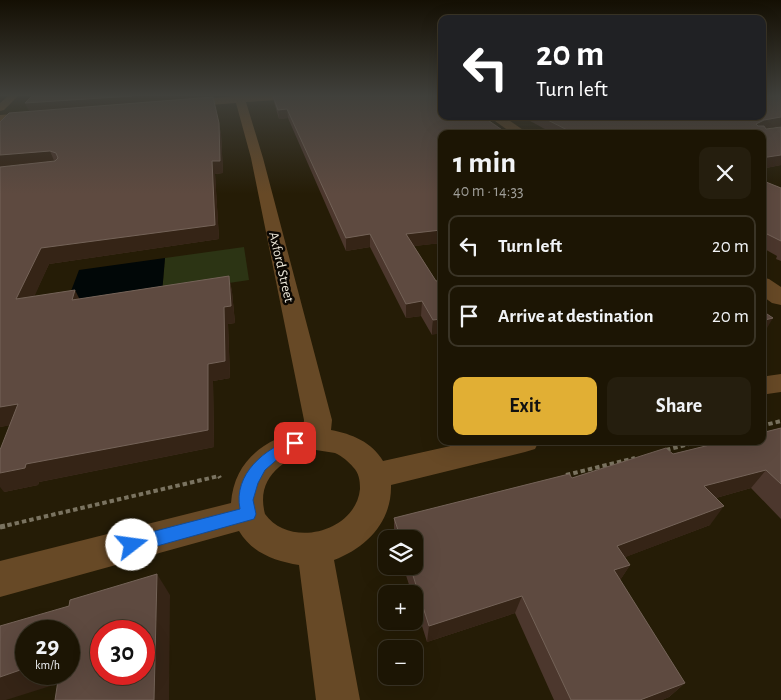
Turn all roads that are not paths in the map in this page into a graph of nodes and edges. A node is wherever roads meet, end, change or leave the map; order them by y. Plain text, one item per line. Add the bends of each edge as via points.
1 (248, 129) edge
2 (766, 286) edge
3 (766, 288) edge
4 (781, 292) edge
5 (781, 298) edge
6 (316, 439) junction
7 (508, 445) edge
8 (374, 476) junction
9 (237, 518) junction
10 (314, 549) junction
11 (0, 580) edge
12 (338, 700) edge

1 - 6 street, Axford Street via 318,420
2 - 4 street
3 - 5 street
6 - 8 street via 343,444 359,453
6 - 9 street via 295,443 276,452 260,466 250,481 246,500
7 - 8 street
8 - 10 street via 374,504 368,517 352,534 329,546
9 - 10 street via 249,520 261,536 281,547 305,551
9 - 11 street
10 - 12 street

